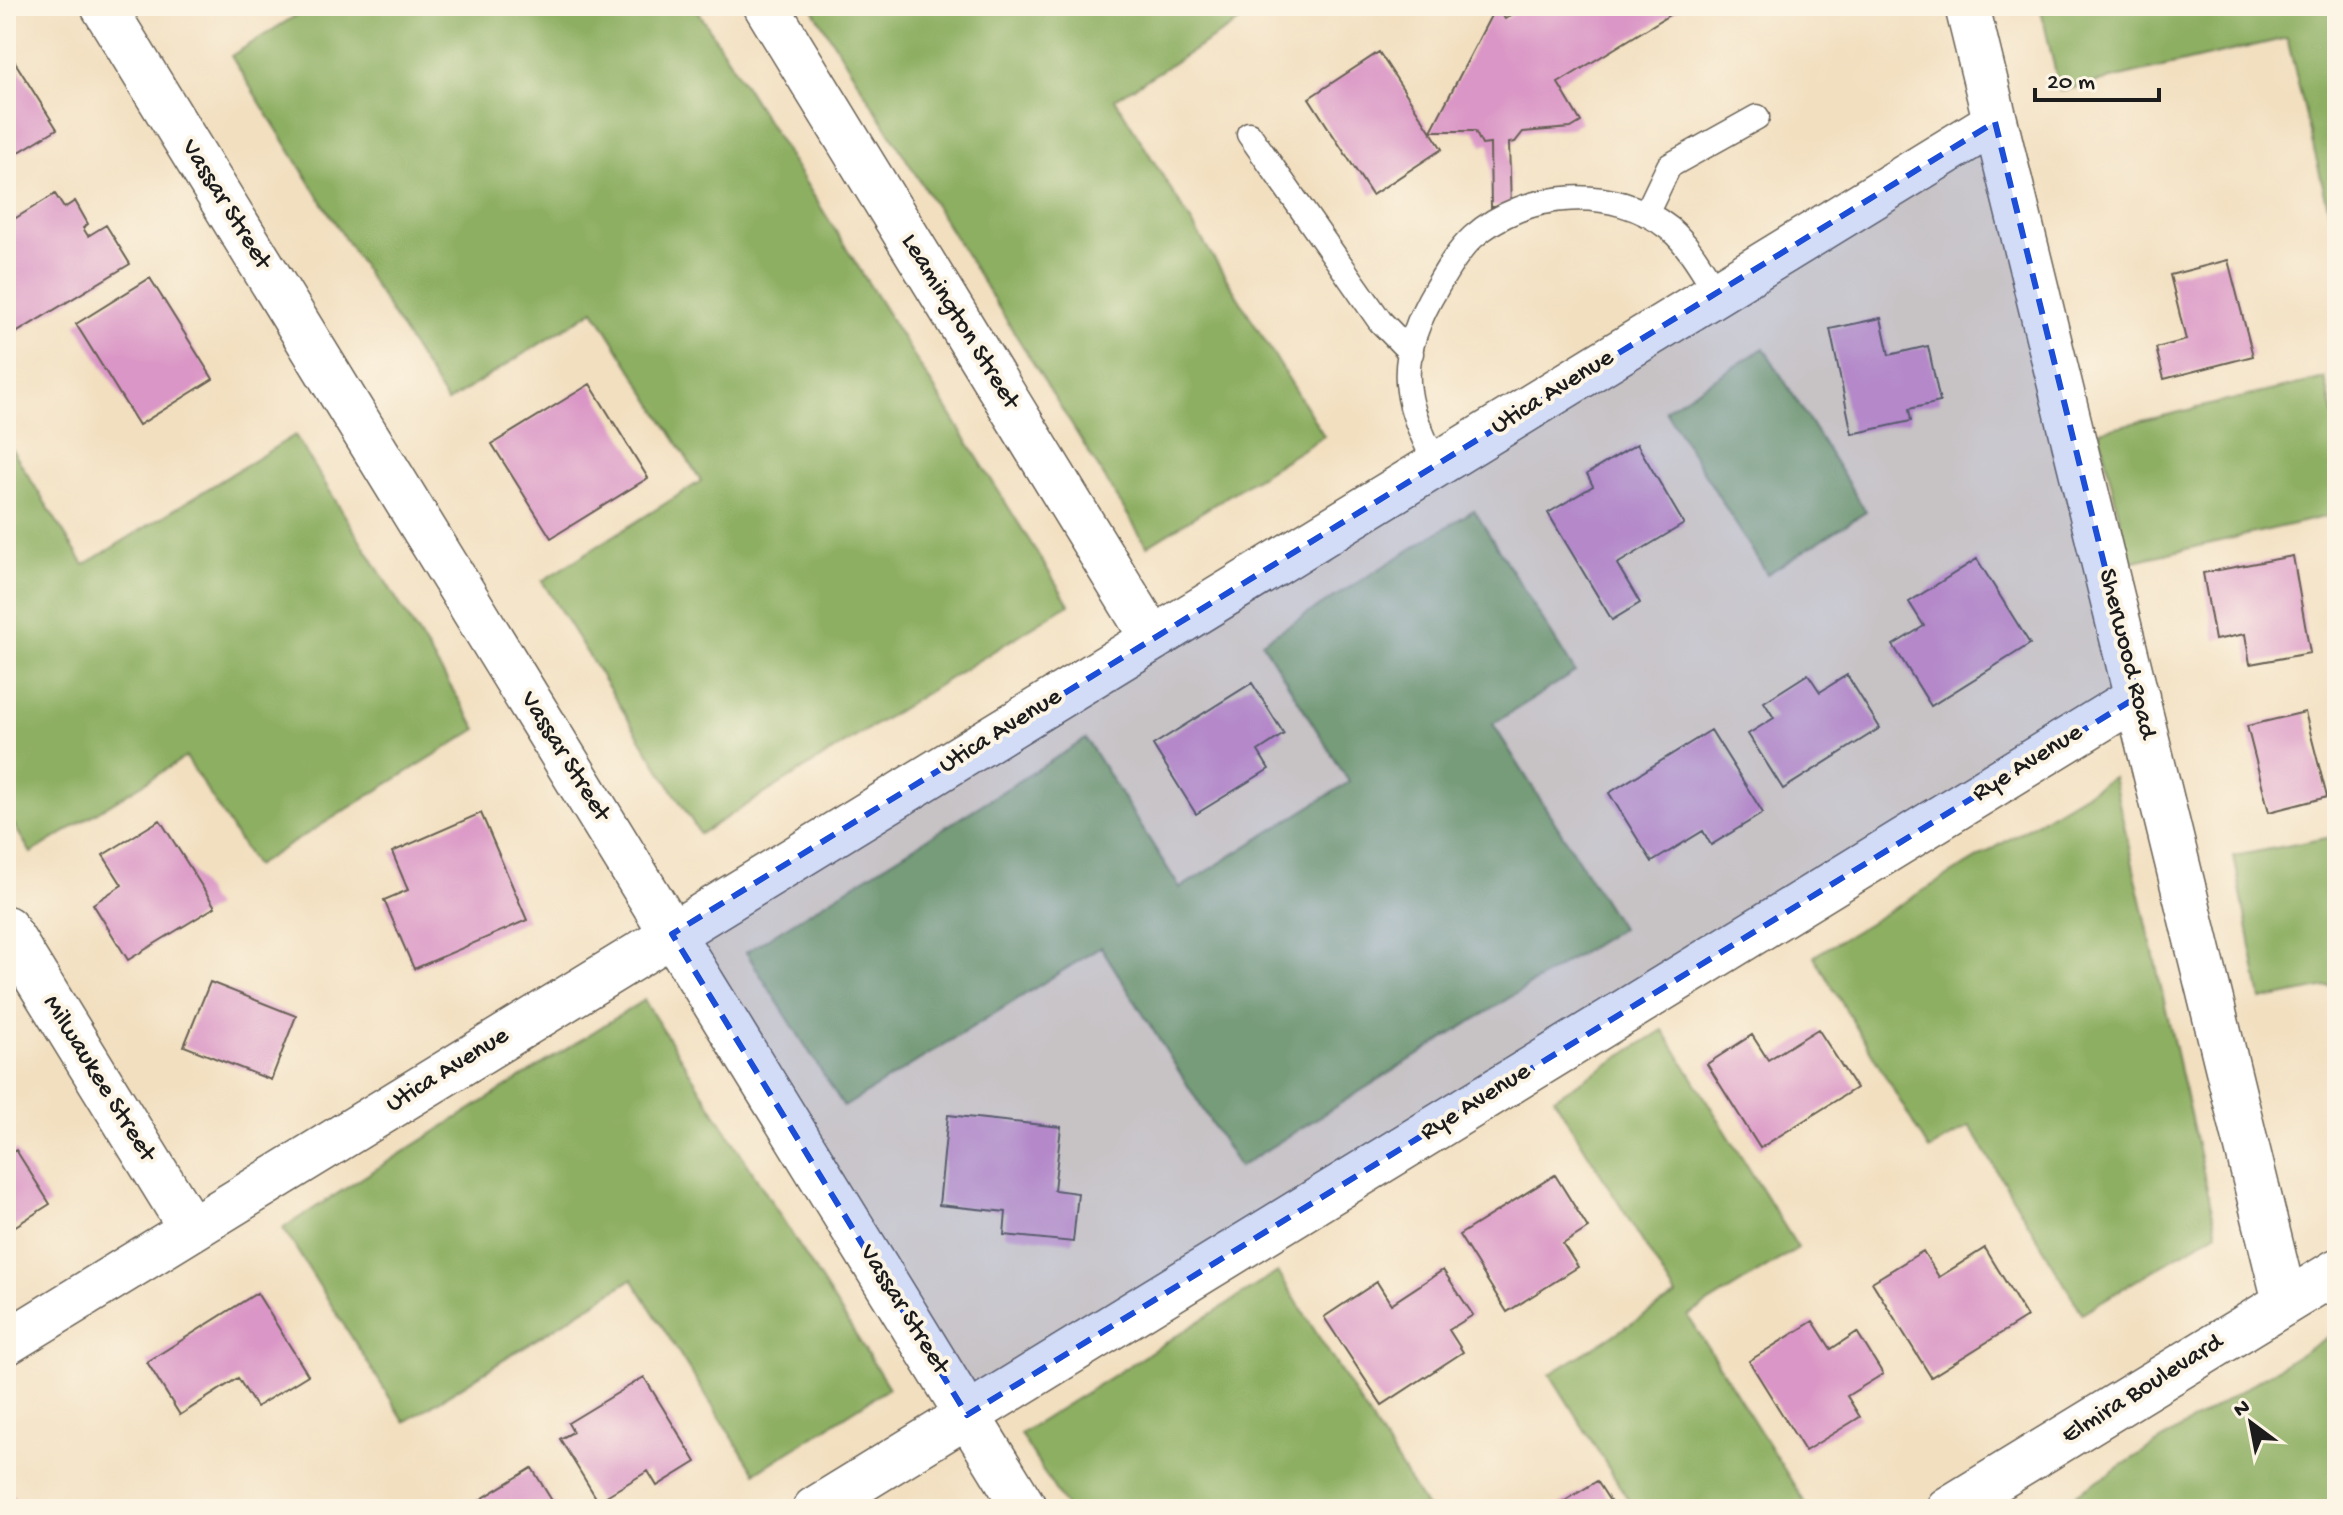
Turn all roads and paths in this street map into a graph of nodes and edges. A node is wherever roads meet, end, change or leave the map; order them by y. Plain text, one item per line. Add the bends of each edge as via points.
1 (103, 6) edge
2 (766, 6) edge
3 (1967, 6) edge
4 (1757, 117) dead end
5 (1995, 122) junction
6 (1249, 134) dead end
7 (1646, 214) junction
8 (1717, 293) junction
9 (1411, 353) junction
10 (1436, 465) junction
11 (1153, 639) junction
12 (2137, 697) junction
13 (6, 928) edge
14 (672, 934) junction
15 (191, 1229) junction
16 (2337, 1271) edge
17 (2285, 1302) junction
18 (6, 1343) edge
19 (967, 1415) junction
20 (815, 1509) edge
21 (1025, 1509) edge
22 (1948, 1509) edge

1 - 14 street, Vassar Street
2 - 11 street, Leamington Street
3 - 5 street, Sherwood Road
4 - 7 lane via 1669,166
5 - 8 street, Utica Avenue
5 - 12 street, Sherwood Road
6 - 9 lane via 1380,321
7 - 8 lane via 1671,230
7 - 9 lane via 1613,201 1576,198 1516,210 1492,222 1471,239 1431,297
8 - 10 street, Utica Avenue
9 - 10 lane via 1409,391
10 - 11 street, Utica Avenue
11 - 14 street, Utica Avenue
12 - 17 street, Sherwood Road
12 - 19 street, Rye Avenue
13 - 15 street, Milwaukee Street
14 - 15 street, Utica Avenue
14 - 19 street, Vassar Street
15 - 18 street, Utica Avenue
16 - 17 street, Elmira Boulevard
17 - 22 street, Elmira Boulevard
19 - 20 street, Rye Avenue
19 - 21 street, Vassar Street

